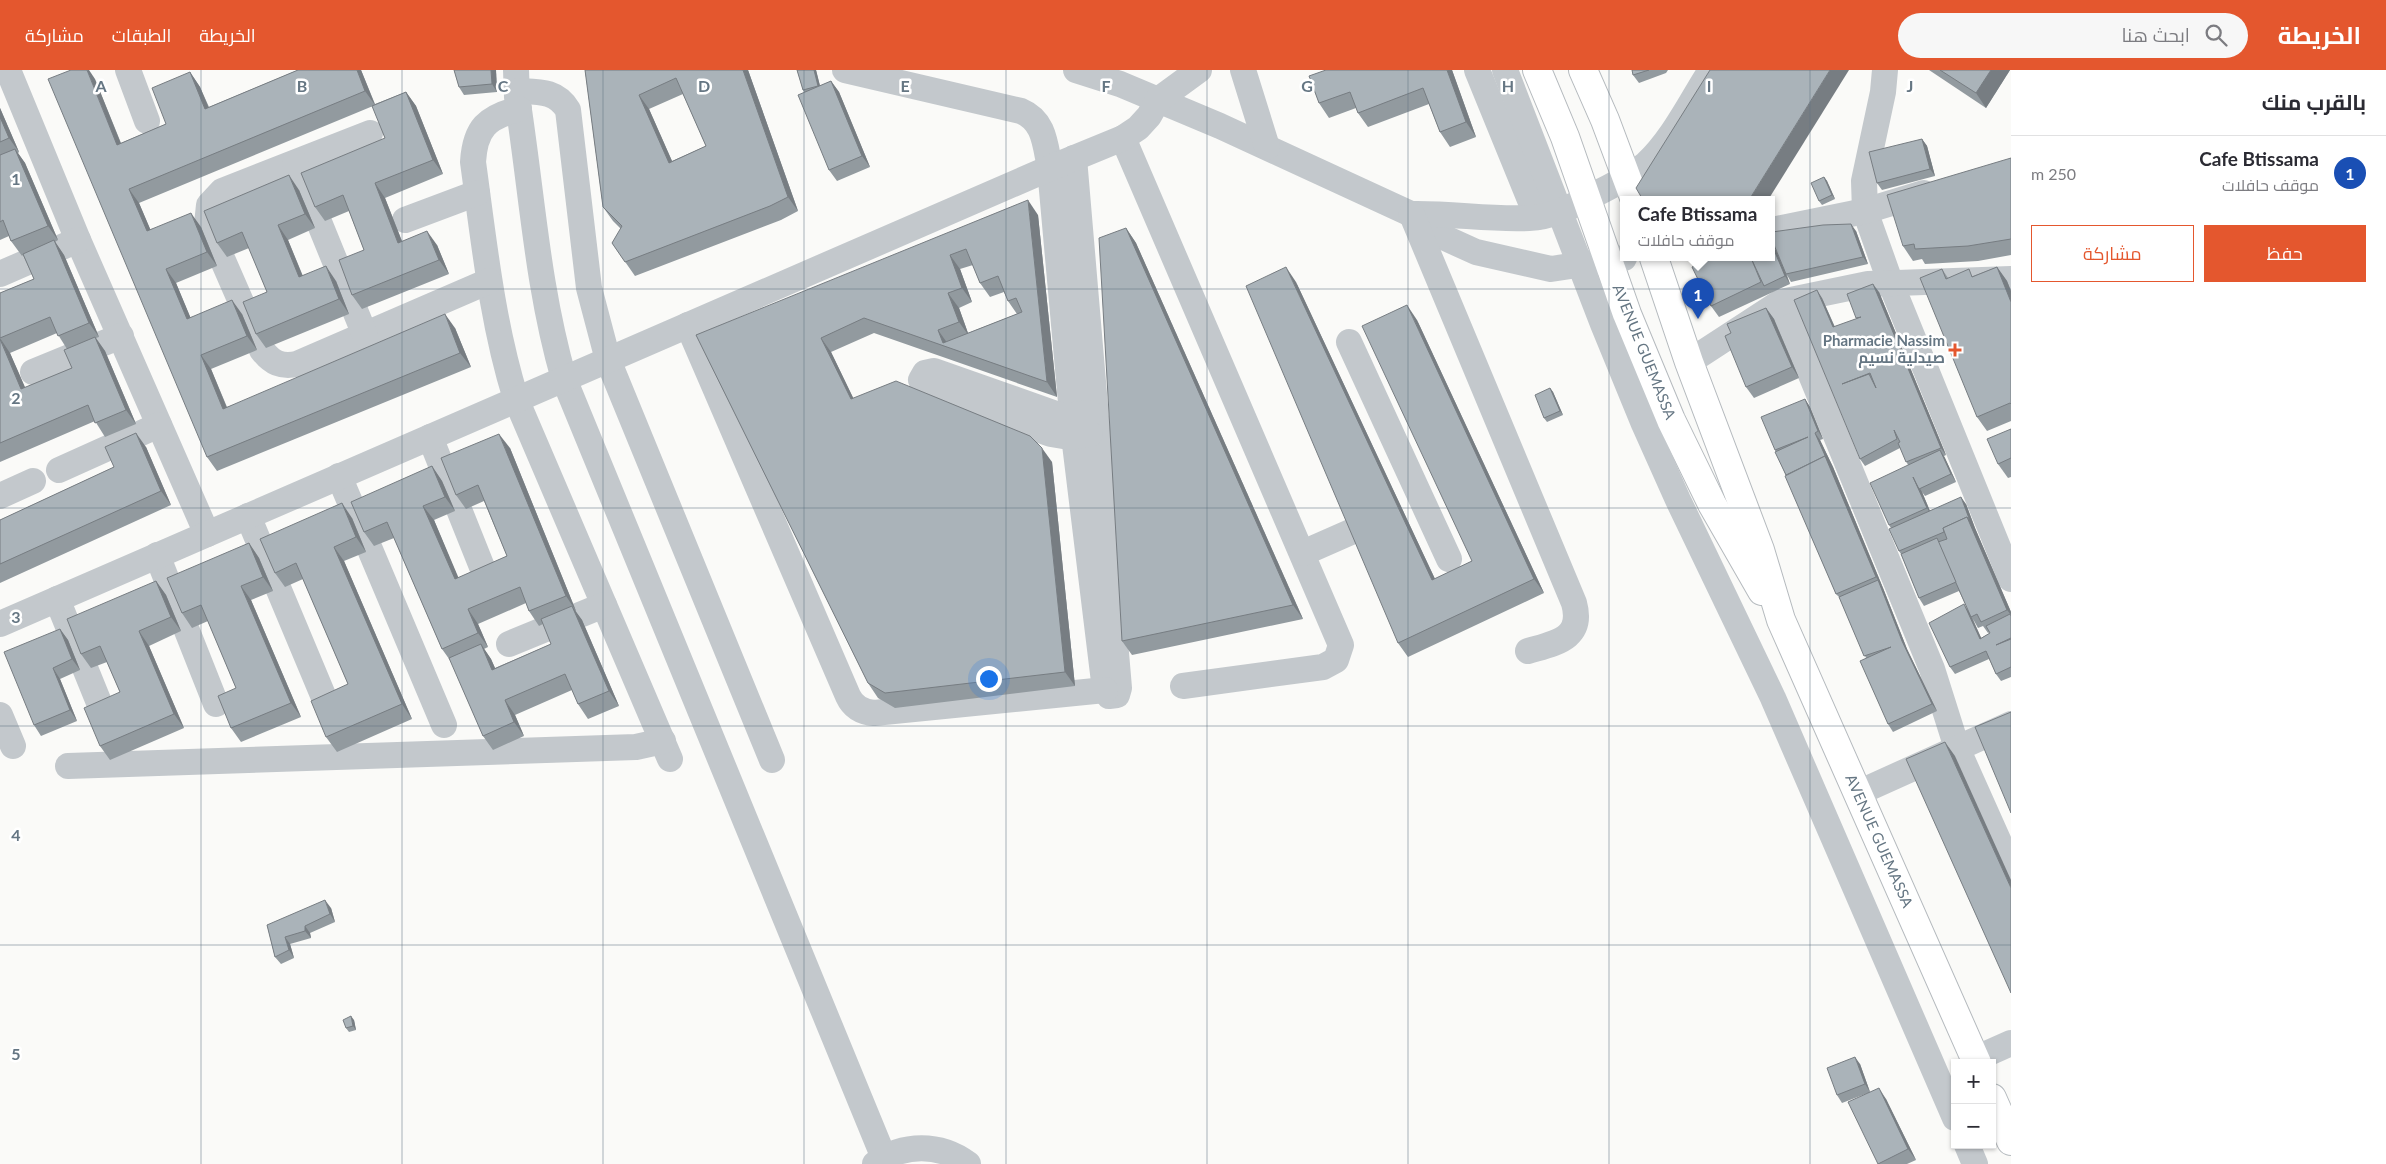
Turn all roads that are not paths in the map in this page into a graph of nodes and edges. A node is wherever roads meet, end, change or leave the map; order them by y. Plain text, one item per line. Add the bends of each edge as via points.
1 (8, 70) edge
2 (128, 70) edge
3 (845, 70) edge
4 (1078, 70) edge
5 (1199, 70) edge
6 (1243, 70) edge
7 (1477, 70) edge
8 (1505, 70) edge
9 (1537, 70) edge
10 (1583, 70) edge
11 (1711, 70) edge
12 (1885, 70) edge
13 (517, 90) edge
14 (1158, 100) junction
15 (147, 121) dead end
16 (370, 133) dead end
17 (1124, 138) junction
18 (1267, 148) junction
19 (41, 151) junction
20 (1074, 158) junction
21 (16, 161) edge
22 (295, 162) junction
23 (1050, 168) junction
24 (1946, 186) edge
25 (1631, 189) edge
26 (477, 193) junction
27 (1587, 199) junction
28 (1865, 211) junction
29 (1411, 214) junction
30 (1549, 215) junction
31 (405, 220) dead end
32 (1775, 229) edge
33 (78, 240) junction
34 (1616, 259) edge
35 (1655, 261) edge
36 (1580, 265) junction
37 (0, 274) edge
38 (2011, 279) edge
39 (489, 281) junction
40 (1891, 284) junction
41 (1781, 302) junction
42 (688, 325) junction
43 (365, 335) junction
44 (121, 336) junction
45 (1349, 342) dead end
46 (608, 360) junction
47 (1688, 362) junction
48 (33, 372) dead end
49 (564, 379) junction
50 (516, 399) junction
51 (1085, 424) junction
52 (159, 425) junction
53 (430, 437) junction
54 (59, 470) dead end
55 (339, 476) junction
56 (34, 481) dead end
57 (0, 496) edge
58 (248, 516) junction
59 (1353, 531) edge
60 (208, 534) junction
61 (1303, 553) junction
62 (157, 555) junction
63 (1450, 559) dead end
64 (482, 567) edge
65 (2011, 579) edge
66 (57, 599) junction
67 (604, 605) junction
68 (1781, 620) junction
69 (0, 624) edge
70 (509, 644) dead end
71 (1528, 651) dead end
72 (1183, 686) dead end
73 (325, 700) edge
74 (216, 704) dead end
75 (100, 706) edge
76 (0, 715) edge
77 (2011, 724) edge
78 (444, 725) dead end
79 (13, 746) dead end
80 (1957, 748) junction
81 (772, 760) dead end
82 (68, 766) dead end
83 (1858, 793) junction
84 (2011, 869) edge
85 (2011, 1043) edge
86 (1975, 1059) edge
87 (1980, 1059) edge
88 (1995, 1104) edge
89 (1951, 1109) edge
90 (2011, 1141) edge
91 (1969, 1149) edge
92 (879, 1161) edge
93 (968, 1164) edge
94 (1975, 1164) edge

1 - 19 street
2 - 15 street
3 - 23 street via 1030,115 1042,131
4 - 14 street
5 - 14 street
6 - 18 street
7 - 30 street
8 - 30 street
9 - 27 main road, AVENUE GUEMASSA
10 - 25 main road
11 - 25 street
12 - 28 street via 1864,181
13 - 26 street via 477,139 473,162
13 - 46 street via 553,95 560,98 568,110 589,288
13 - 49 street via 540,273
14 - 17 street via 1149,116
14 - 18 street
16 - 22 street
17 - 20 street
17 - 61 street
18 - 29 street
19 - 21 street
19 - 33 street
20 - 23 street
20 - 51 street
22 - 43 street
22 - 43 street via 216,195 207,211 207,224 268,358 277,364 297,364
23 - 42 street
23 - 51 street
24 - 28 street
25 - 27 street
26 - 31 street
26 - 39 street
27 - 30 street
27 - 34 main road, AVENUE GUEMASSA
28 - 32 street
28 - 40 street
29 - 30 street via 1446,213 1506,219
29 - 36 street via 1443,237 1476,252 1551,268
29 - 71 street via 1574,603 1576,621 1567,637
30 - 36 street
33 - 37 street
33 - 44 street
34 - 36 street
34 - 68 main road, AVENUE GUEMASSA via 1627,314 1671,420 1735,546
35 - 47 main road, AVENUE GUEMASSA
36 - 89 street via 1644,424 1770,689
38 - 40 street
39 - 43 street
39 - 50 street
40 - 41 street via 1868,284
40 - 65 street
41 - 47 street
41 - 80 street via 1932,669
42 - 46 street
42 - 51 street via 844,687 855,706 866,712 1105,690
44 - 48 street
44 - 52 street
45 - 63 street via 1413,505
46 - 49 street
46 - 81 street
47 - 68 main road, AVENUE GUEMASSA via 1760,550
49 - 50 street
49 - 92 street
50 - 53 street
50 - 67 street
51 - 51 street via 934,371 925,373 921,380 927,391 1051,434
52 - 54 street
52 - 60 street
53 - 55 street
53 - 64 street
55 - 58 street
55 - 78 street
56 - 57 street
58 - 60 street
58 - 73 street
59 - 61 street
60 - 62 street
61 - 72 street via 1339,638 1341,645 1336,660 1323,667
62 - 66 street
62 - 74 street
66 - 69 street
66 - 75 street
67 - 70 street
67 - 82 street via 666,750 636,747
68 - 83 main road, AVENUE GUEMASSA
76 - 79 street
77 - 80 street
80 - 83 street
80 - 84 street
83 - 86 main road, AVENUE GUEMASSA
85 - 87 street
88 - 90 main road
91 - 94 street
92 - 93 street via 902,1150 921,1148 940,1150

